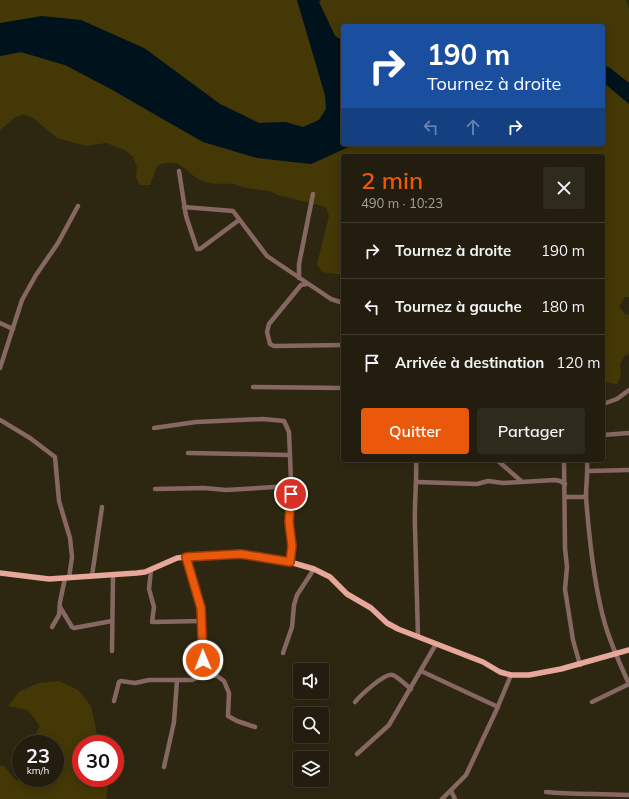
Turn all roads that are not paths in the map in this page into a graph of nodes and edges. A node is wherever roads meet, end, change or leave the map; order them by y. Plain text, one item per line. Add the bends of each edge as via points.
1 (179, 171) dead end
2 (313, 194) dead end
3 (78, 206) dead end
4 (184, 207) junction
5 (239, 220) junction
6 (299, 278) junction
7 (308, 284) junction
8 (341, 302) edge
9 (0, 323) edge
10 (13, 329) junction
11 (341, 345) edge
12 (0, 368) edge
13 (254, 386) dead end
14 (341, 388) edge
15 (629, 390) edge
16 (605, 403) edge
17 (0, 420) edge
18 (154, 428) dead end
19 (629, 432) edge
20 (605, 436) edge
21 (188, 453) dead end
22 (289, 455) junction
23 (416, 462) edge
24 (499, 462) edge
25 (564, 462) edge
26 (586, 462) edge
27 (629, 470) edge
28 (588, 471) junction
29 (521, 481) junction
30 (417, 482) junction
31 (565, 484) junction
32 (291, 486) junction
33 (155, 489) dead end
34 (586, 495) junction
35 (565, 497) junction
36 (102, 507) dead end
37 (186, 557) junction
38 (290, 562) junction
39 (151, 570) junction
40 (314, 570) junction
41 (0, 573) edge
42 (113, 574) junction
43 (92, 576) junction
44 (67, 578) junction
45 (60, 607) junction
46 (112, 621) junction
47 (202, 621) junction
48 (52, 627) dead end
49 (418, 637) junction
50 (436, 644) junction
51 (629, 650) edge
52 (112, 651) dead end
53 (283, 653) dead end
54 (615, 655) junction
55 (580, 665) junction
56 (421, 671) junction
57 (203, 675) junction
58 (511, 675) junction
59 (177, 680) junction
60 (629, 684) edge
61 (411, 689) junction
62 (114, 701) dead end
63 (355, 702) dead end
64 (592, 702) dead end
65 (498, 707) junction
66 (255, 727) dead end
67 (357, 754) dead end
68 (164, 767) dead end
69 (451, 791) junction
70 (546, 792) dead end
71 (629, 795) edge
72 (572, 797) edge
73 (442, 799) edge
74 (455, 799) edge

1 - 4 street
2 - 6 street via 299,264
3 - 10 street via 58,243 36,275
4 - 5 street via 233,211
4 - 5 street via 198,250
5 - 6 street via 267,256
6 - 7 street
7 - 8 street
7 - 11 street via 301,285 269,324 267,332 270,344
9 - 10 street
10 - 12 street
13 - 14 street
15 - 16 street via 617,399
17 - 44 street via 55,457 59,501 70,538 72,557
18 - 22 street via 196,422 282,420 289,432
19 - 20 street
21 - 22 street
22 - 32 street
23 - 30 street
24 - 29 street
25 - 31 street
26 - 28 street
27 - 28 street
28 - 34 street
29 - 30 street via 488,481 477,484
29 - 31 street via 560,481
30 - 49 street via 415,527
31 - 35 street
32 - 33 street via 233,490
32 - 38 street
34 - 35 street
34 - 54 street via 598,590
35 - 55 street via 565,589 573,640
36 - 43 street
37 - 38 main road via 241,554
37 - 39 main road via 172,560
37 - 47 street via 200,603
38 - 40 main road
39 - 42 main road
39 - 47 street via 149,589 154,607 152,622
40 - 49 main road via 335,580 342,590 371,608 387,623
40 - 53 street via 297,595 292,627
41 - 44 main road
42 - 43 main road
42 - 46 street
43 - 44 main road
44 - 45 street
45 - 46 street via 74,628
45 - 48 street via 59,615
46 - 52 street
47 - 57 street
49 - 50 main road
50 - 56 street
50 - 58 main road
51 - 54 main road
54 - 55 main road
54 - 60 street
55 - 58 main road via 529,675
56 - 61 street
56 - 65 street
57 - 59 street via 192,680
57 - 66 street via 217,676 227,686 230,717
58 - 65 street
59 - 62 street via 135,683 120,681
59 - 68 street via 174,722
60 - 64 street
61 - 63 street via 393,675 387,675 363,692
61 - 67 street via 384,731
65 - 69 street via 466,775
69 - 73 street
69 - 74 street
70 - 72 street
71 - 72 street via 596,793

